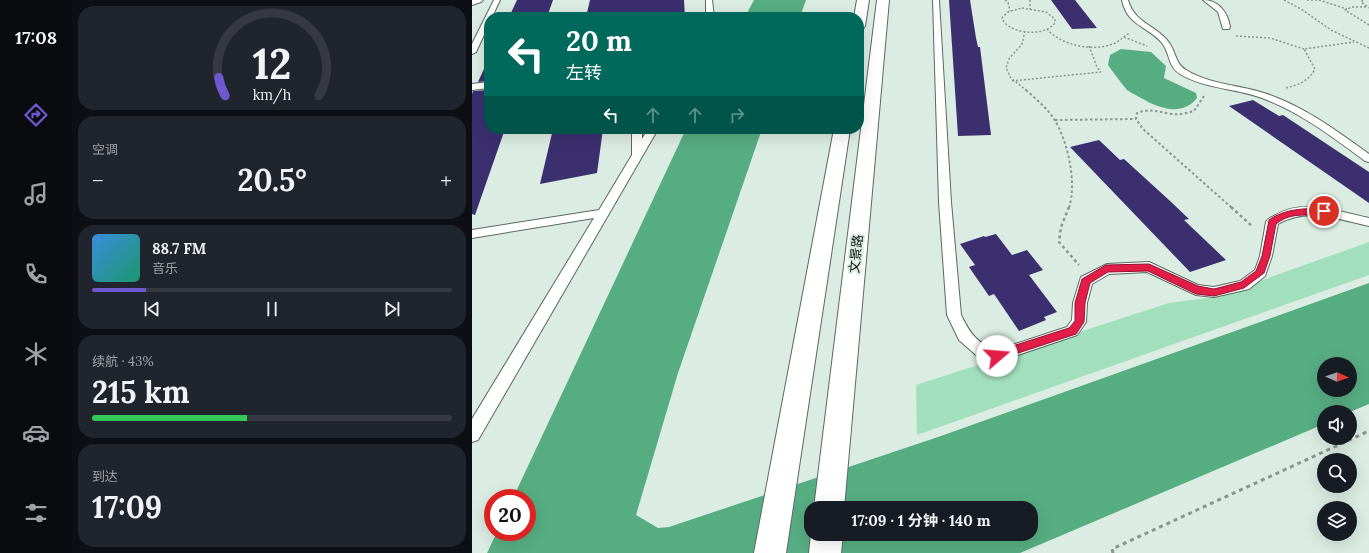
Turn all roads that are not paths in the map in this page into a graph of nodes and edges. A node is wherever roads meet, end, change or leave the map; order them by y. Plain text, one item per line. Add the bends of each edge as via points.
1 (477, 0) edge
2 (497, 0) edge
3 (709, 0) edge
4 (863, 0) edge
5 (883, 0) edge
6 (936, 0) edge
7 (1125, 0) edge
8 (1206, 0) edge
9 (472, 1) edge
10 (491, 12) edge
11 (710, 12) edge
12 (861, 12) edge
13 (484, 27) edge
14 (1226, 27) road end
15 (472, 52) edge
16 (484, 86) edge
17 (472, 87) edge
18 (637, 134) edge
19 (650, 134) edge
20 (841, 134) edge
21 (637, 155) junction
22 (1369, 159) edge
23 (603, 214) junction
24 (1369, 222) edge
25 (472, 234) edge
26 (472, 434) edge
27 (830, 501) edge
28 (826, 541) edge
29 (770, 553) edge
30 (825, 553) edge

1 - 9 main road
2 - 10 lane
3 - 11 lane
4 - 12 main road
5 - 27 main road, 文景路
6 - 24 lane via 945,202 954,315 964,336 982,351 997,356 1072,331 1079,322 1080,303 1086,281 1106,268 1149,267 1196,290 1214,292 1244,285 1260,273 1272,222 1281,216 1298,212 1324,211
7 - 22 lane via 1126,8 1134,19 1165,41 1173,63 1180,71 1207,82 1264,96 1295,108
8 - 14 lane via 1223,13
13 - 15 lane
16 - 17 lane
18 - 21 lane
19 - 21 lane
20 - 29 main road
21 - 23 lane
23 - 25 lane
23 - 26 lane
28 - 30 main road

